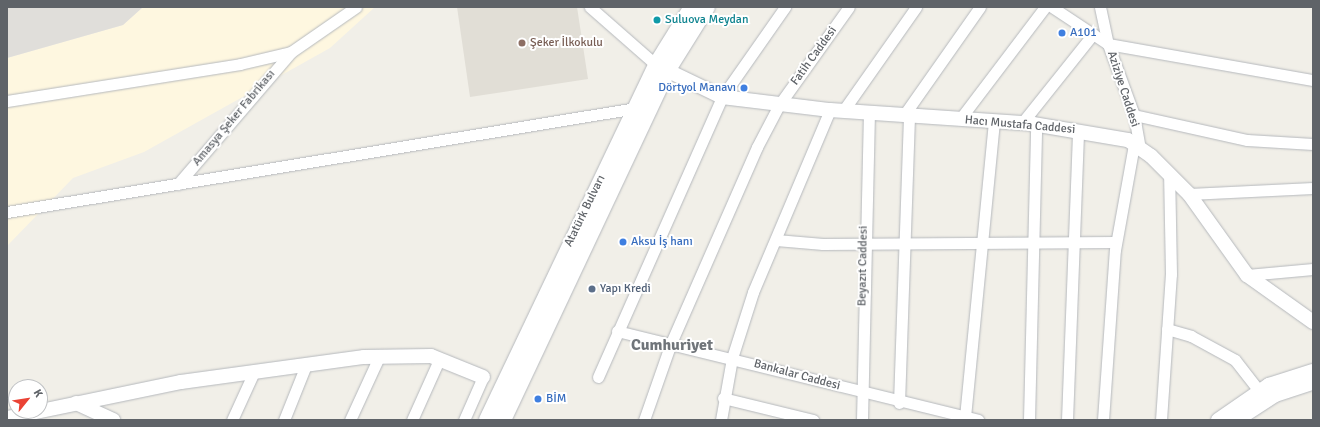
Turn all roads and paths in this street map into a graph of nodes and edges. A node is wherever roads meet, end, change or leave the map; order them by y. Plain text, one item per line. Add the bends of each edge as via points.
1 (356, 7) edge
2 (590, 7) edge
3 (692, 7) edge
4 (706, 7) edge
5 (785, 7) edge
6 (849, 7) edge
7 (916, 7) edge
8 (980, 7) edge
9 (1045, 7) edge
10 (1052, 7) edge
11 (1100, 7) edge
12 (1093, 34) junction
13 (1108, 44) junction
14 (291, 52) junction
15 (662, 68) junction
16 (1313, 80) edge
17 (722, 97) junction
18 (7, 101) edge
19 (779, 105) junction
20 (636, 108) junction
21 (837, 110) junction
22 (869, 112) junction
23 (907, 115) junction
24 (1134, 115) junction
25 (960, 119) junction
26 (994, 121) junction
27 (1022, 123) junction
28 (1036, 125) junction
29 (1078, 130) junction
30 (1313, 144) edge
31 (1137, 146) junction
32 (1169, 174) junction
33 (178, 184) junction
34 (1313, 188) edge
35 (1189, 194) junction
36 (7, 212) edge
37 (776, 240) junction
38 (864, 242) junction
39 (905, 242) junction
40 (980, 242) junction
41 (1031, 242) junction
42 (1072, 242) junction
43 (1116, 242) junction
44 (1313, 269) edge
45 (1247, 275) junction
46 (1313, 322) edge
47 (1167, 329) junction
48 (617, 331) junction
49 (671, 342) junction
50 (379, 357) junction
51 (732, 358) junction
52 (439, 360) junction
53 (306, 365) junction
54 (1313, 371) edge
55 (254, 372) junction
56 (483, 377) joint
57 (598, 377) dead end
58 (1313, 383) edge
59 (860, 391) junction
60 (1260, 392) junction
61 (723, 398) junction
62 (76, 403) junction
63 (899, 403) junction
64 (48, 412) edge
65 (778, 416) edge
66 (965, 417) junction
67 (113, 420) edge
68 (232, 420) edge
69 (284, 420) edge
70 (350, 420) edge
71 (412, 420) edge
72 (464, 420) edge
73 (487, 420) edge
74 (503, 420) edge
75 (644, 420) edge
76 (721, 420) edge
77 (813, 420) edge
78 (862, 420) edge
79 (978, 420) edge
80 (1030, 420) edge
81 (1067, 420) edge
82 (1103, 420) edge
83 (1161, 420) edge
84 (1218, 420) edge
85 (1238, 420) edge

1 - 14 street
2 - 15 street
3 - 15 main road, Atatürk Bulvarı
4 - 15 main road, Atatürk Bulvarı
5 - 17 street
6 - 19 street, Fatih Caddesi
7 - 21 street
8 - 23 street
9 - 25 street
10 - 12 street
11 - 13 street, Aziziye Caddesi
12 - 13 street
12 - 27 street
13 - 16 street
13 - 24 street, Aziziye Caddesi
14 - 18 street via 240,64
14 - 33 street, Amasya Şeker Fabrikası
15 - 17 street, Hacı Mustafa Caddesi
15 - 20 main road, Atatürk Bulvarı
15 - 74 main road, Atatürk Bulvarı
17 - 19 street, Hacı Mustafa Caddesi
17 - 48 street
19 - 21 street, Hacı Mustafa Caddesi
19 - 49 street, Fatih Caddesi
20 - 33 street
20 - 73 main road, Atatürk Bulvarı
21 - 22 street, Hacı Mustafa Caddesi
21 - 37 street
22 - 23 street, Hacı Mustafa Caddesi
22 - 38 street, Beyazıt Caddesi
23 - 25 street, Hacı Mustafa Caddesi
23 - 39 street
24 - 30 street via 1247,140
24 - 31 street, Aziziye Caddesi
25 - 26 street, Hacı Mustafa Caddesi
26 - 27 street, Hacı Mustafa Caddesi
26 - 40 street
27 - 28 street, Hacı Mustafa Caddesi
28 - 29 street, Hacı Mustafa Caddesi
28 - 41 street
29 - 31 street, Hacı Mustafa Caddesi
29 - 42 street
31 - 32 street, Hacı Mustafa Caddesi
31 - 43 street
32 - 35 street, Hacı Mustafa Caddesi
32 - 47 street via 1171,274
33 - 36 street
34 - 35 street
35 - 45 street, Hacı Mustafa Caddesi
37 - 38 street
37 - 51 street via 753,292
38 - 39 street
38 - 59 street, Beyazıt Caddesi
39 - 40 street
39 - 63 street
40 - 41 street
40 - 66 street
41 - 42 street
41 - 80 street
42 - 43 street
42 - 81 street
43 - 82 street
44 - 45 street
45 - 46 street, Hacı Mustafa Caddesi
47 - 60 street via 1191,336 1235,360
47 - 83 street
48 - 49 street, Bankalar Caddesi
48 - 57 street
49 - 51 street, Bankalar Caddesi
49 - 75 street, Fatih Caddesi
50 - 52 street via 430,356
50 - 53 street
50 - 70 street
51 - 59 street, Bankalar Caddesi
51 - 61 street
52 - 56 street
52 - 71 street
53 - 55 street
53 - 69 street
54 - 60 street
55 - 62 street
55 - 68 street
56 - 72 street
58 - 85 street via 1275,395
59 - 63 street, Bankalar Caddesi
59 - 78 street, Beyazıt Caddesi
60 - 84 street
61 - 65 street
61 - 76 street
62 - 64 street
62 - 67 street
63 - 66 street, Bankalar Caddesi
65 - 77 street
66 - 79 street, Bankalar Caddesi

